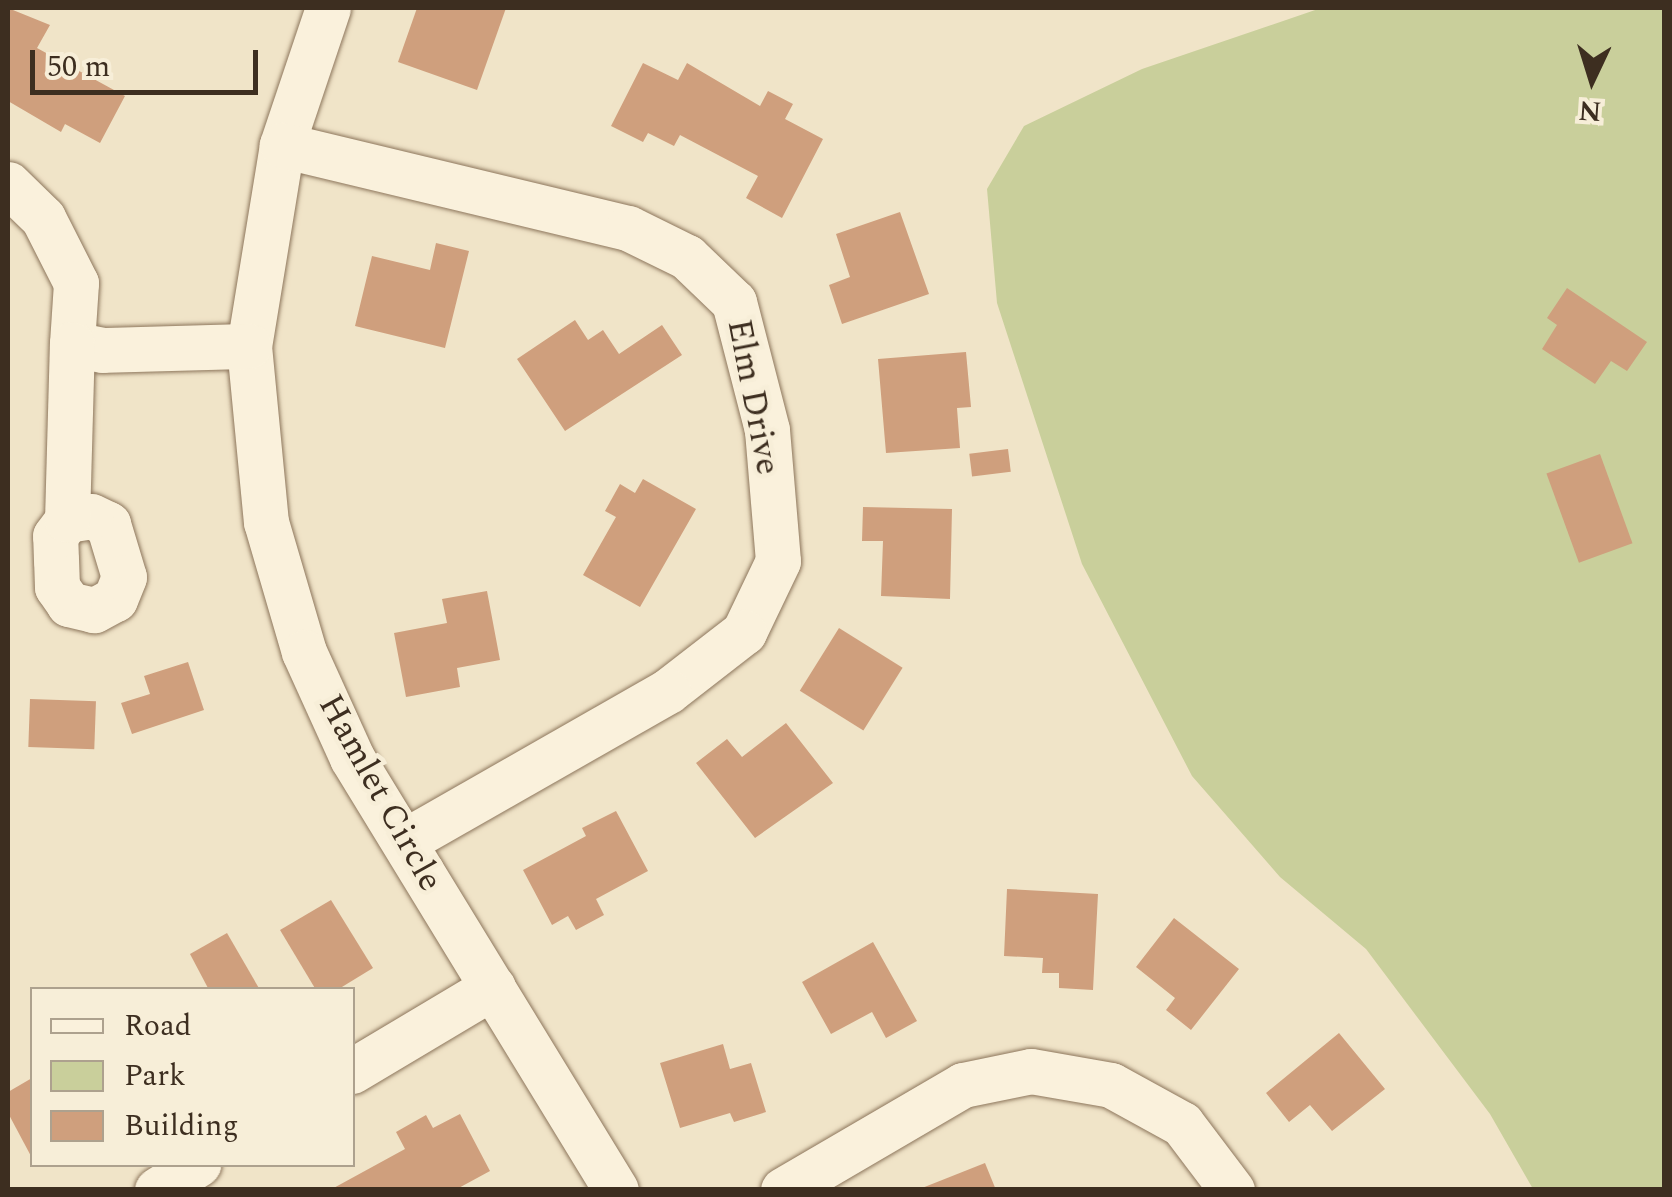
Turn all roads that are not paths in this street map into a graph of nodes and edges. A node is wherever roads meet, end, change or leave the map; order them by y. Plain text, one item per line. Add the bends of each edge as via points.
1 (328, 8) edge
2 (282, 145) junction
3 (8, 184) edge
4 (72, 344) junction
5 (249, 346) junction
6 (67, 520) dead end
7 (404, 841) junction
8 (492, 987) junction
9 (355, 1069) edge
10 (193, 1167) edge
11 (157, 1190) edge
12 (616, 1190) edge
13 (783, 1190) edge
14 (1232, 1190) edge

1 - 2 street, Hamlet Circle
2 - 5 street, Hamlet Circle
2 - 7 street, Elm Drive via 628,228 687,257 734,302 767,430 778,562 744,632 668,690
3 - 4 street via 43,218 76,283
4 - 5 street via 102,350
4 - 6 street
5 - 7 street, Hamlet Circle via 266,522 304,652 352,758
7 - 8 street, Hamlet Circle
8 - 9 street
8 - 12 street, Hamlet Circle
10 - 11 street
13 - 14 street via 963,1084 1032,1070 1111,1085 1182,1124

